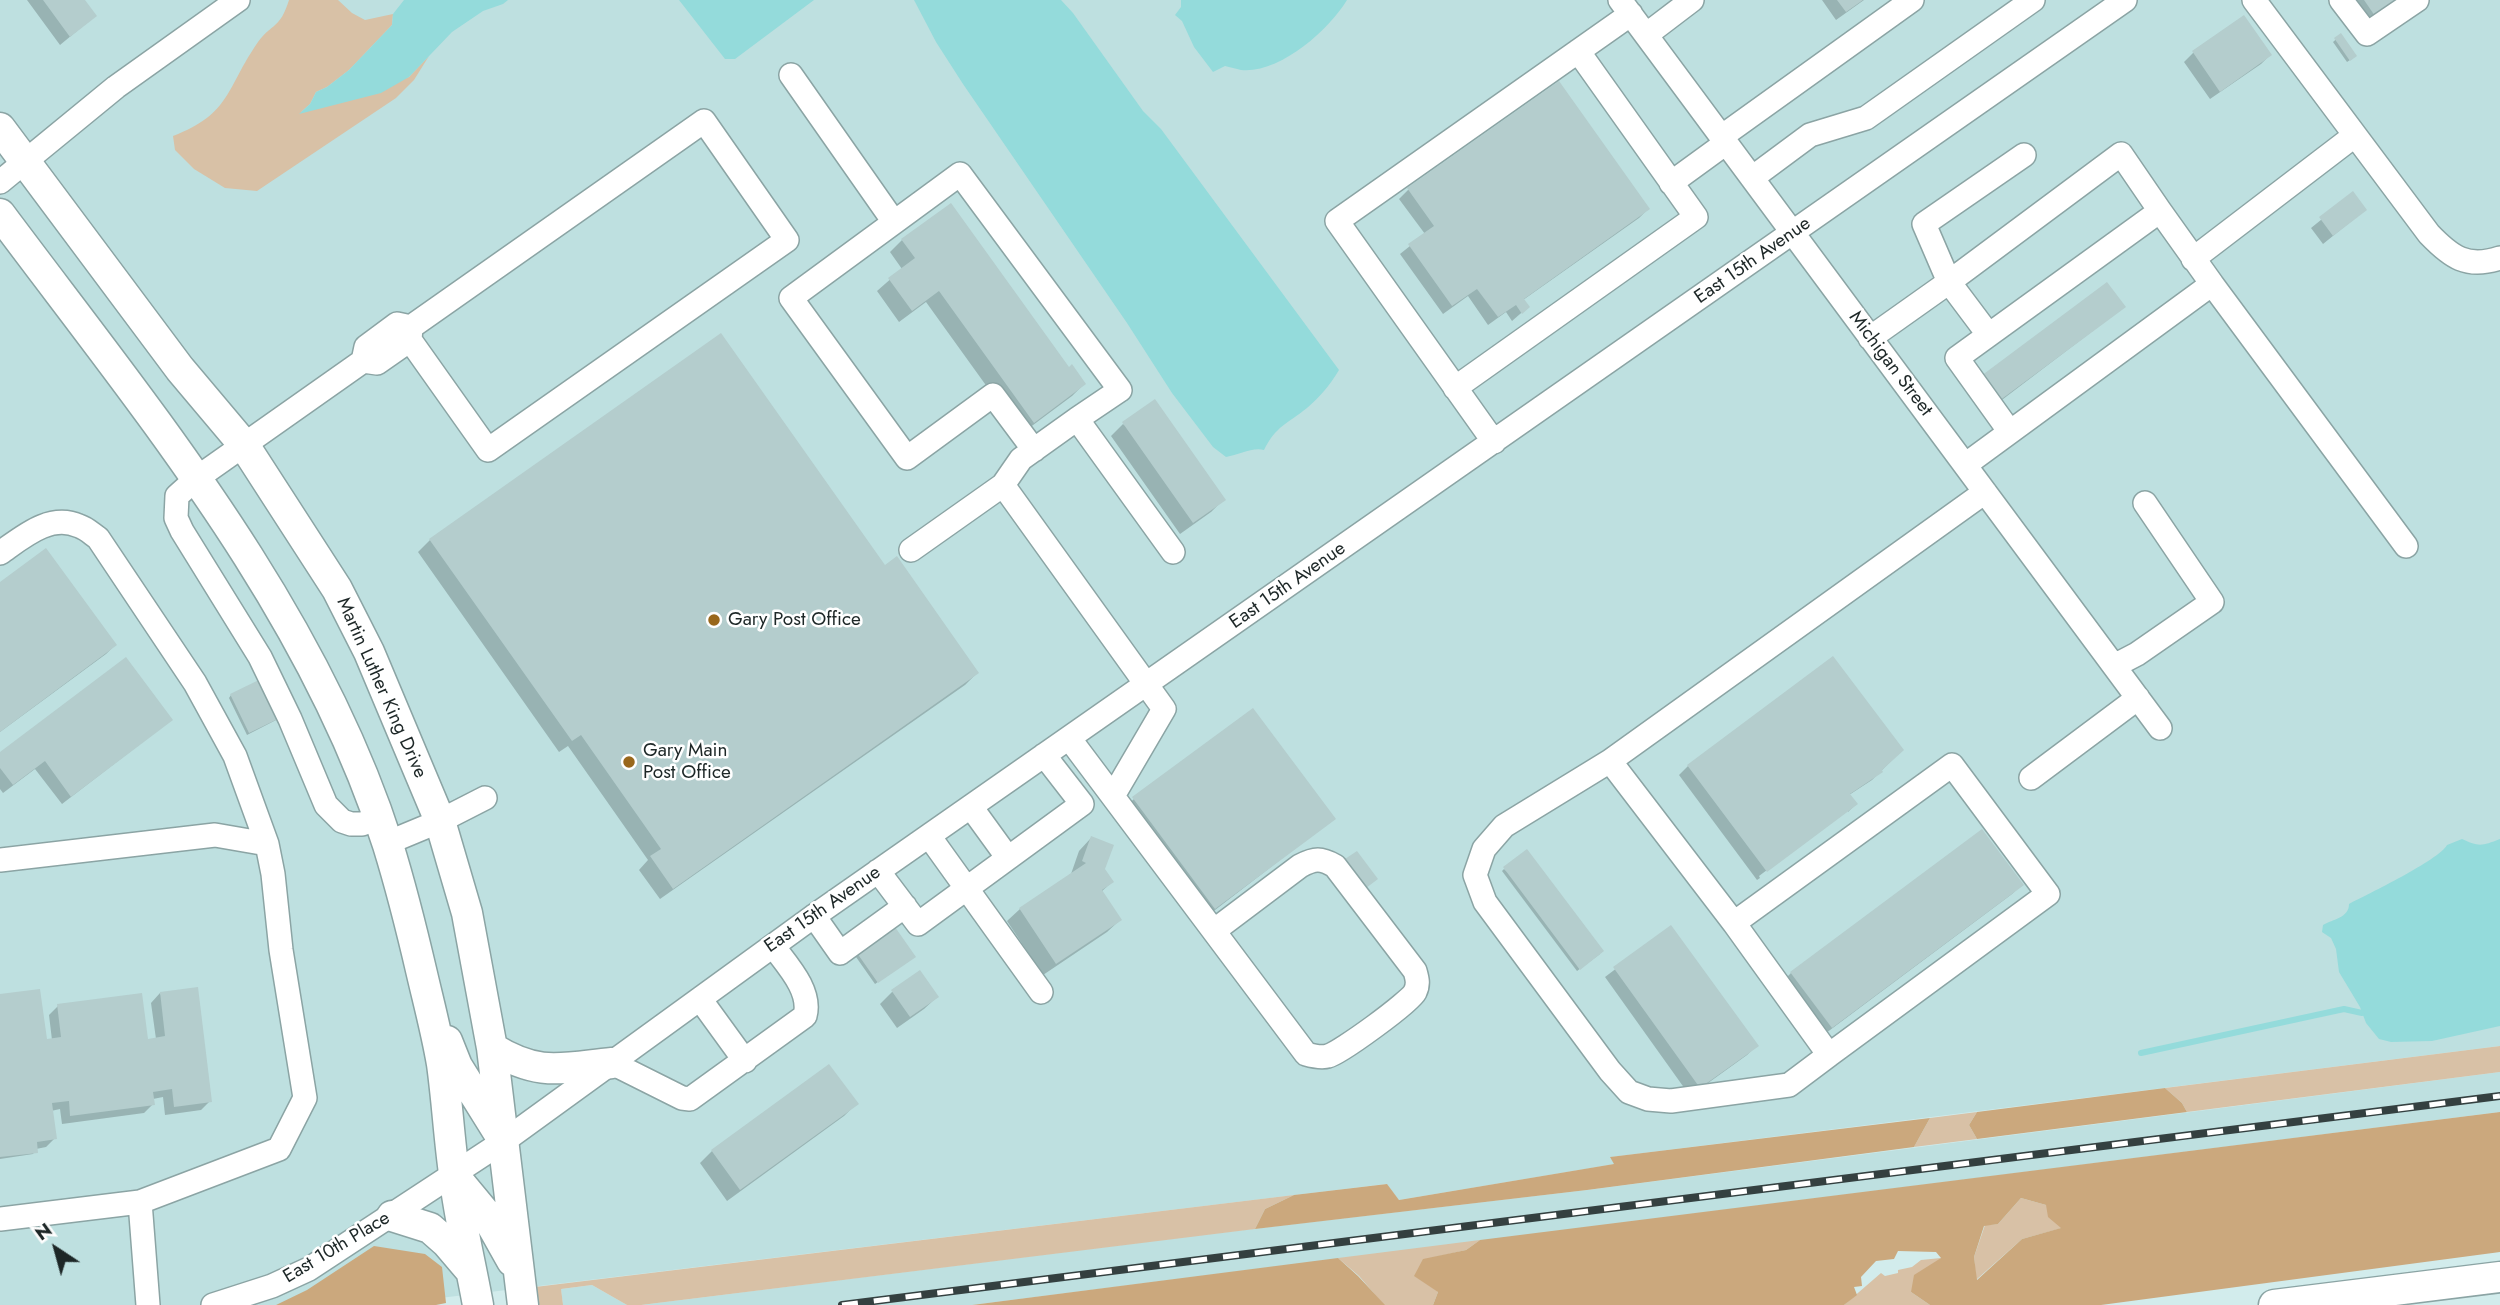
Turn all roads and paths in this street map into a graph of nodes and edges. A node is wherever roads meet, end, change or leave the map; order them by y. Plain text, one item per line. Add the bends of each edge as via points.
1 (237, 0) edge
2 (1692, 0) edge
3 (1912, 0) edge
4 (2034, 0) edge
5 (2125, 0) edge
6 (2254, 0) edge
7 (2341, 0) edge
8 (2417, 0) edge
9 (1625, 7) edge
10 (1646, 35) junction
11 (1578, 51) junction
12 (791, 75) dead end
13 (0, 128) edge
14 (2354, 136) junction
15 (1724, 140) junction
16 (2024, 155) dead end
17 (25, 162) junction
18 (1752, 178) junction
19 (0, 182) edge
20 (1671, 183) junction
21 (2160, 211) junction
22 (0, 214) edge
23 (894, 222) junction
24 (1793, 233) junction
25 (2500, 258) edge
26 (2193, 259) junction
27 (1949, 282) junction
28 (2212, 284) junction
29 (411, 333) junction
30 (1988, 334) junction
31 (1870, 338) junction
32 (1455, 388) junction
33 (1077, 419) junction
34 (2010, 432) junction
35 (1494, 443) junction
36 (244, 445) junction
37 (1034, 450) junction
38 (1965, 465) junction
39 (197, 478) junction
40 (1003, 485) junction
41 (1986, 492) junction
42 (2145, 503) dead end
43 (2406, 546) dead end
44 (911, 550) dead end
45 (1173, 552) dead end
46 (0, 553) edge
47 (2114, 666) junction
48 (1147, 684) junction
49 (2138, 698) junction
50 (2160, 728) dead end
51 (1069, 738) junction
52 (1044, 755) junction
53 (1610, 761) junction
54 (2031, 778) dead end
55 (1113, 796) junction
56 (485, 798) dead end
57 (971, 807) junction
58 (440, 821) junction
59 (383, 831) junction
60 (929, 836) junction
61 (267, 844) junction
62 (1009, 858) junction
63 (0, 860) edge
64 (878, 871) junction
65 (966, 888) junction
66 (905, 906) junction
67 (814, 916) junction
68 (1734, 923) junction
69 (1215, 930) junction
70 (773, 946) junction
71 (1041, 992) dead end
72 (427, 994) junction
73 (700, 999) junction
74 (492, 1048) junction
75 (1829, 1055) junction
76 (745, 1061) junction
77 (612, 1063) junction
78 (504, 1141) junction
79 (454, 1175) junction
80 (139, 1202) junction
81 (393, 1216) junction
82 (0, 1219) edge
83 (472, 1271) junction
84 (520, 1275) junction
85 (2500, 1276) edge
86 (148, 1305) edge
87 (213, 1305) edge
88 (478, 1305) edge
89 (523, 1305) edge
90 (2274, 1305) edge

1 - 17 street via 116,87
2 - 10 street
3 - 15 street
4 - 18 street via 1866,118 1810,135
5 - 24 street, East 15th Avenue
6 - 14 street
7 - 8 street via 2368,34
9 - 10 street, Michigan Street
9 - 11 street
10 - 15 street, Michigan Street
11 - 20 street
11 - 32 street via 1337,221
12 - 23 street
13 - 17 main road, Martin Luther King Drive
14 - 25 street via 2446,252 2465,261
14 - 26 street
15 - 18 street, Michigan Street
15 - 20 street
16 - 27 street via 1924,223
17 - 19 street
17 - 36 main road, Martin Luther King Drive via 180,369
18 - 24 street, Michigan Street
20 - 32 street via 1696,217
21 - 26 street
21 - 27 street via 2121,154
21 - 30 street
22 - 39 main road
23 - 33 street via 960,174 1120,390
23 - 37 street via 791,298 907,458 993,395
24 - 31 street, Michigan Street
24 - 35 street, East 15th Avenue
26 - 28 street
27 - 30 street
27 - 31 street
28 - 34 street
28 - 43 street
29 - 29 street via 704,121 787,240 488,450
29 - 36 street via 377,363 363,361
30 - 34 street via 1957,358
31 - 38 street, Michigan Street
32 - 35 street
33 - 37 street
33 - 45 street
34 - 38 street
35 - 48 street, East 15th Avenue
36 - 39 street
36 - 58 main road, Martin Luther King Drive via 337,589 369,652
37 - 40 street via 1021,459
38 - 41 street, Michigan Street
39 - 59 main road via 278,604 314,671
39 - 59 street via 177,496 176,518 260,657 326,805 342,821
40 - 44 street
40 - 48 street
41 - 47 street, Michigan Street
41 - 53 street
42 - 47 street via 2212,602
46 - 61 street via 41,526 61,521 97,538 195,683 235,756
47 - 49 street, Michigan Street
48 - 51 street, East 15th Avenue
48 - 55 street via 1164,709
49 - 50 street, Michigan Street
49 - 54 street
51 - 52 street, East 15th Avenue
51 - 55 street
52 - 57 street, East 15th Avenue
52 - 62 street via 1083,804
53 - 68 street
53 - 75 street via 1504,826 1484,849 1475,875 1485,902 1602,1060 1629,1092 1671,1101 1789,1085
55 - 69 street
56 - 58 street
57 - 60 street, East 15th Avenue
57 - 62 street
58 - 59 street
58 - 74 main road, Martin Luther King Drive via 467,913
59 - 72 main road
60 - 64 street, East 15th Avenue
60 - 65 street
61 - 63 street via 215,835
61 - 80 street via 305,1098 279,1149
62 - 65 street
64 - 66 street
64 - 67 street, East 15th Avenue
65 - 66 street via 918,924
65 - 71 street
66 - 67 street via 840,953
67 - 70 street, East 15th Avenue
68 - 75 street
68 - 75 street via 1952,765 2049,894
69 - 69 street via 1306,1054 1328,1056 1340,1049 1402,1005 1418,982 1415,971 1335,866 1322,859 1300,866
70 - 73 street, East 15th Avenue
70 - 76 street via 797,979 807,1009 805,1016
72 - 78 main road via 457,1066
72 - 79 main road via 442,1063
73 - 76 street
73 - 77 street, East 15th Avenue
74 - 77 main road via 541,1070
74 - 78 main road, Martin Luther King Drive
76 - 77 street via 690,1099
77 - 78 street, East 15th Avenue
78 - 79 street, East 15th Avenue
78 - 84 main road, Martin Luther King Drive
79 - 81 street, East 10th Place
79 - 83 main road
79 - 84 main road via 485,1213
80 - 82 street
80 - 86 street
81 - 83 main road via 430,1228
81 - 87 street, East 10th Place via 300,1274
83 - 88 main road
84 - 89 main road, Martin Luther King Drive
85 - 90 main road

